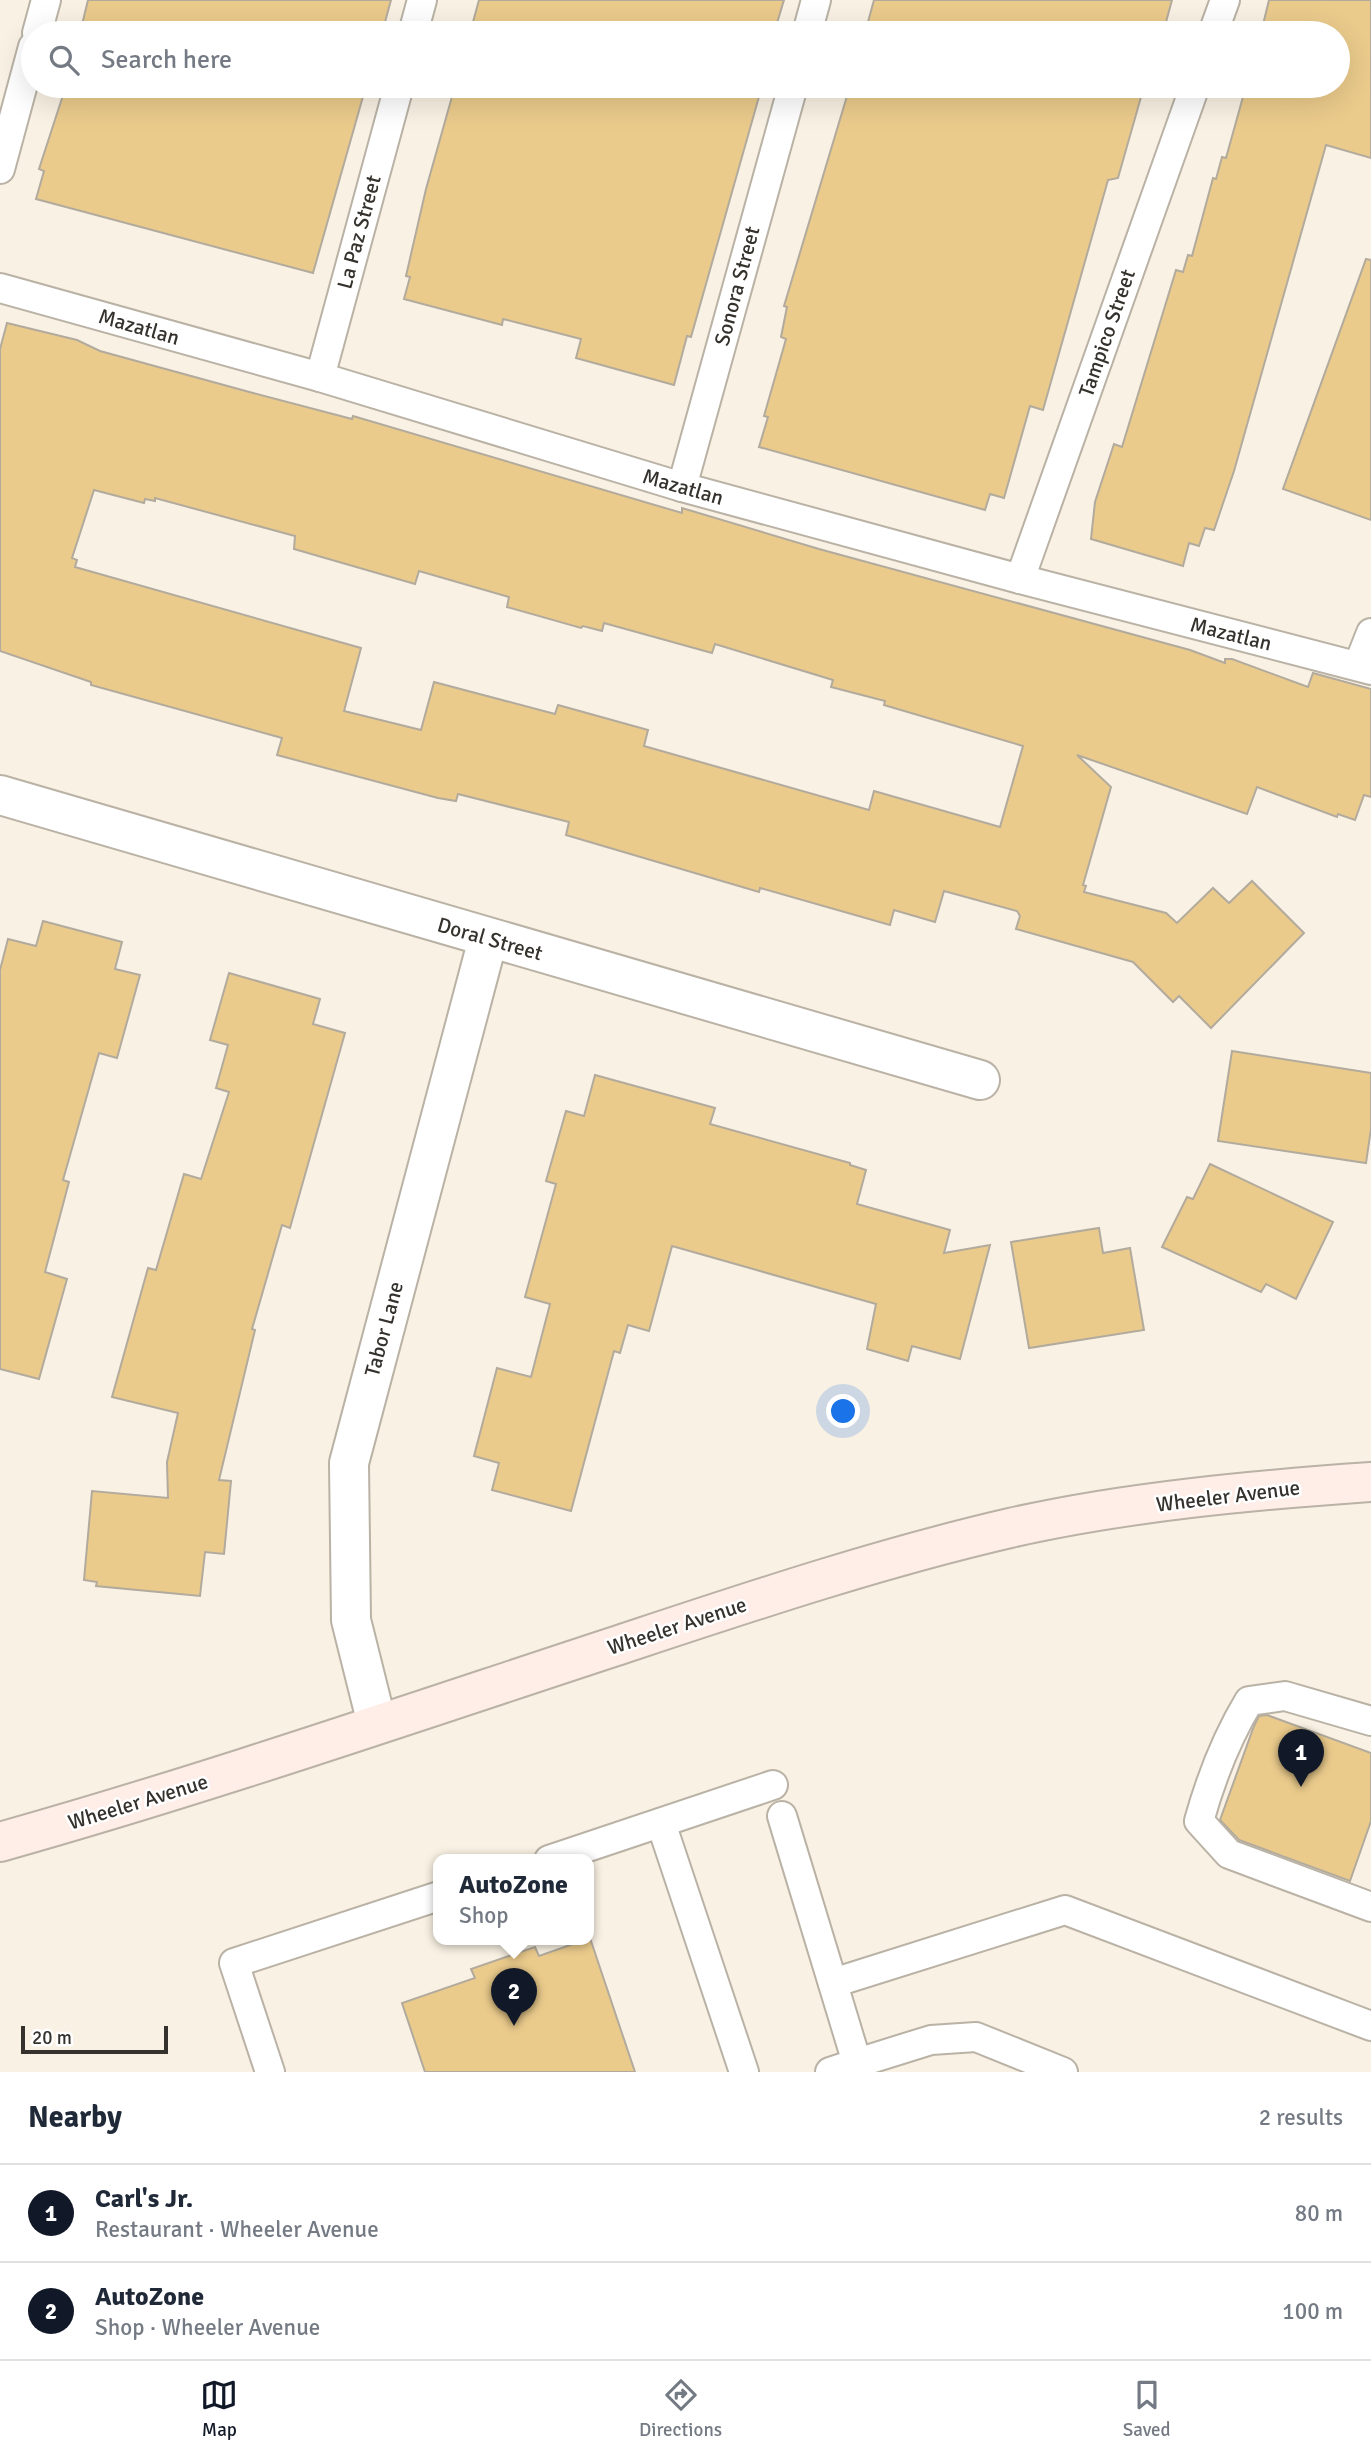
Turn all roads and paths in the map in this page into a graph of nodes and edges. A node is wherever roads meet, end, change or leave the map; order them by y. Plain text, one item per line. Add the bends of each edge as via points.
1 (46, 0) edge
2 (422, 0) edge
3 (816, 0) edge
4 (1225, 0) edge
5 (40, 21) edge
6 (416, 21) edge
7 (810, 21) edge
8 (1217, 21) edge
9 (21, 91) edge
10 (395, 98) edge
11 (790, 98) edge
12 (1191, 98) edge
13 (0, 169) edge
14 (0, 288) edge
15 (320, 377) junction
16 (682, 487) junction
17 (1020, 579) junction
18 (1371, 633) edge
19 (1365, 668) edge
20 (0, 795) edge
21 (488, 939) junction
22 (980, 1080) dead end
23 (1371, 1482) edge
24 (1371, 1721) edge
25 (377, 1724) junction
26 (773, 1785) dead end
27 (782, 1815) dead end
28 (661, 1823) junction
29 (0, 1842) edge
30 (567, 1854) edge
31 (433, 1898) edge
32 (1371, 1907) edge
33 (833, 1983) junction
34 (1371, 2026) edge
35 (857, 2063) junction
36 (270, 2072) edge
37 (744, 2072) edge
38 (830, 2072) edge
39 (1063, 2072) edge

1 - 5 lane
2 - 6 lane
3 - 7 lane
4 - 8 lane
9 - 13 lane
10 - 15 lane, La Paz Street
11 - 16 lane, Sonora Street
12 - 17 lane, Tampico Street
14 - 15 lane, Mazatlan
15 - 16 lane, Mazatlan
16 - 17 lane, Mazatlan
17 - 19 lane, Mazatlan
18 - 19 lane
20 - 21 street, Doral Street
21 - 22 street, Doral Street
21 - 25 street, Tabor Lane via 349,1463 351,1620
23 - 25 main road, Wheeler Avenue via 1140,1506 1012,1528 722,1611
24 - 32 lane via 1285,1696 1249,1701 1230,1732 1199,1821 1229,1854
25 - 29 main road, Wheeler Avenue via 198,1784
26 - 28 lane
27 - 33 lane
28 - 30 lane
28 - 37 lane
31 - 36 lane via 234,1963
33 - 34 lane via 1065,1910
33 - 35 lane
35 - 38 lane
35 - 39 lane via 930,2040 976,2037

